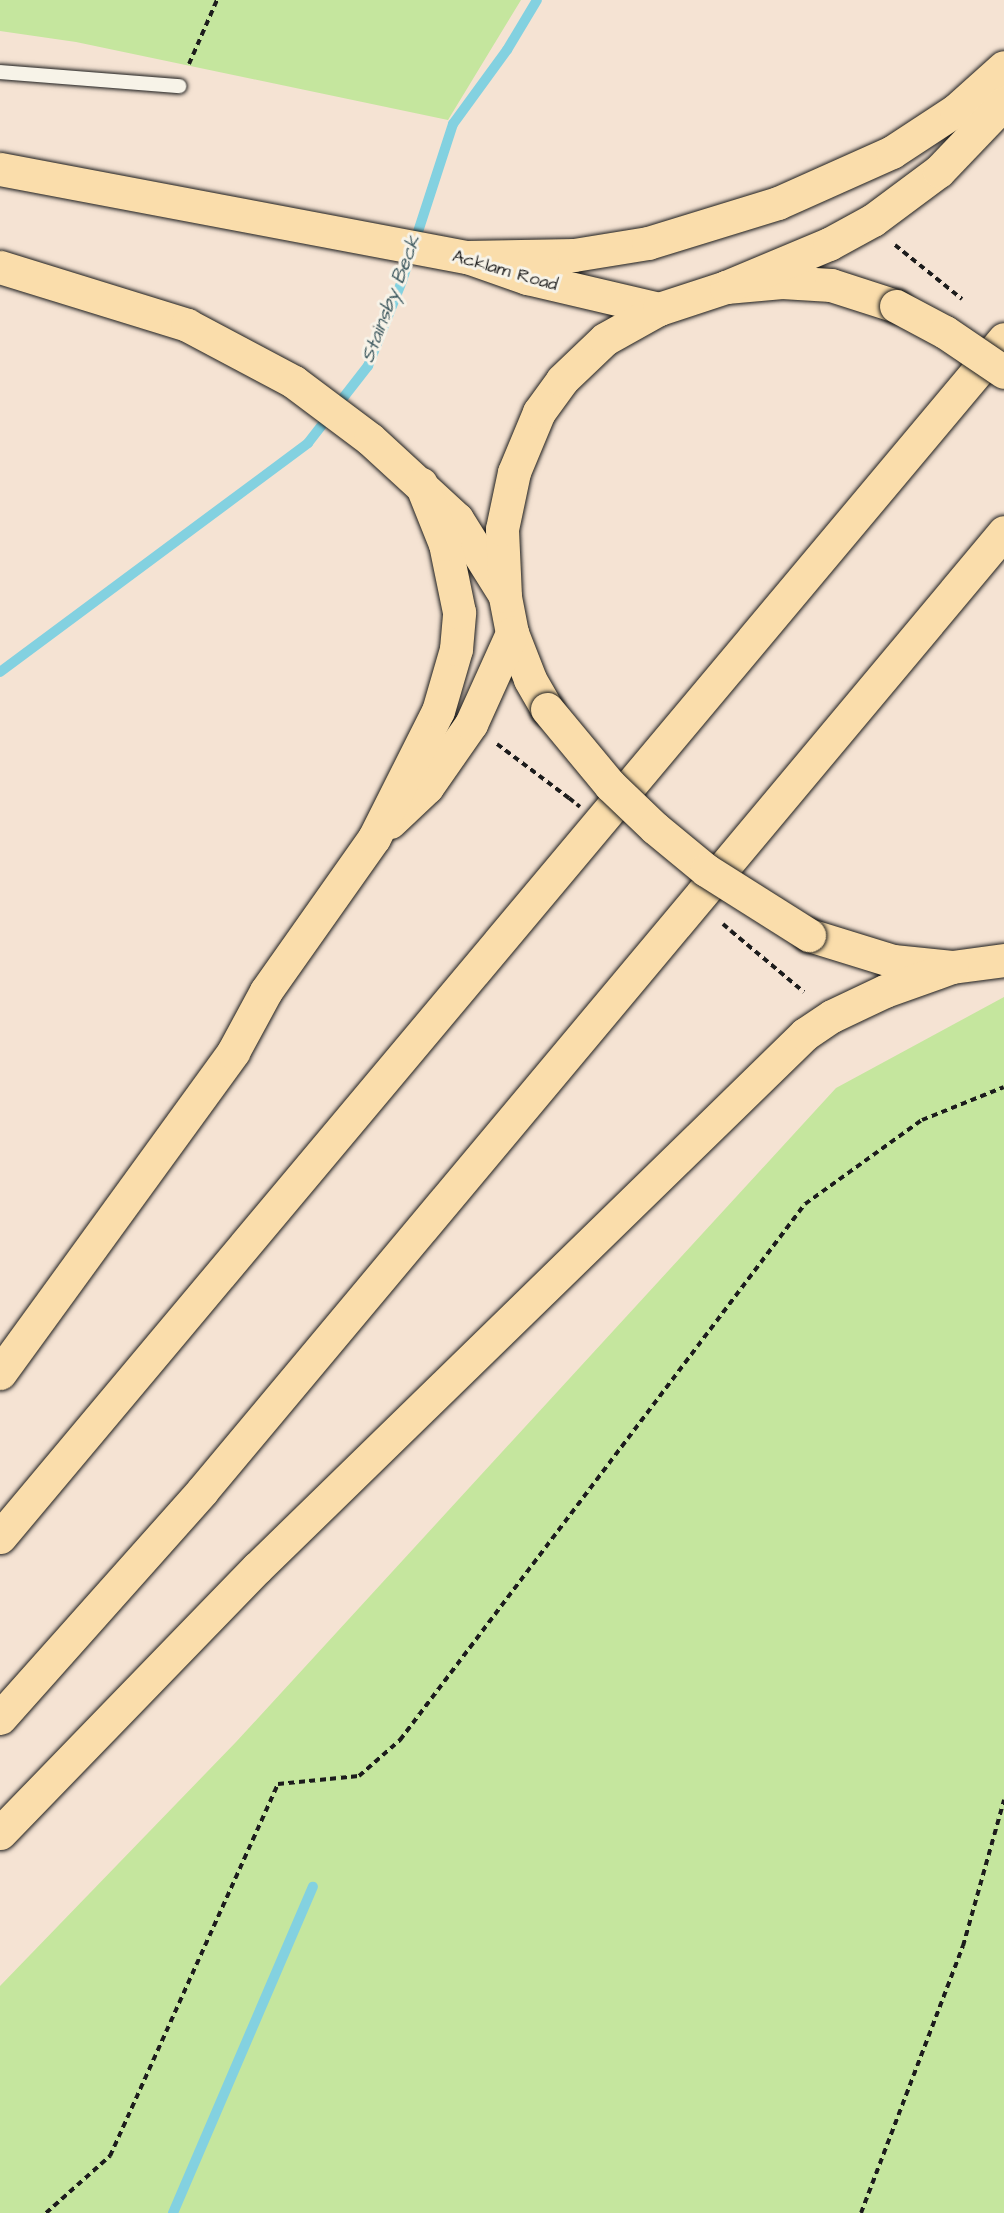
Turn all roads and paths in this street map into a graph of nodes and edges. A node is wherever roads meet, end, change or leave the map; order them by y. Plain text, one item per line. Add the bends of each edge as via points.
1 (217, 0) edge
2 (1004, 67) edge
3 (0, 72) edge
4 (179, 86) joint
5 (1004, 103) edge
6 (0, 169) edge
7 (886, 237) dead end
8 (457, 255) junction
9 (0, 267) edge
10 (726, 287) junction
11 (968, 304) dead end
12 (659, 309) junction
13 (1004, 339) edge
14 (1004, 372) edge
15 (421, 484) junction
16 (1004, 532) edge
17 (505, 596) junction
18 (512, 633) junction
19 (471, 724) junction
20 (569, 798) dead end
21 (374, 838) junction
22 (731, 931) dead end
23 (1004, 960) edge
24 (952, 967) junction
25 (832, 1016) junction
26 (1004, 1087) edge
27 (0, 1373) edge
28 (0, 1537) edge
29 (0, 1718) edge
30 (1004, 1800) edge
31 (0, 1833) edge
32 (46, 2213) edge
33 (861, 2213) edge

1 - 4 path
2 - 8 main road via 956,110 892,152 778,204 648,243 573,255
3 - 4 lane
5 - 10 main road via 939,171 873,220 829,244
6 - 8 main road, Acklam Road
7 - 11 path
8 - 12 main road, Acklam Road via 527,278
9 - 15 main road via 187,325 294,381
10 - 12 main road
10 - 14 main road, bridge via 782,282 831,285 896,306 945,332
12 - 17 main road via 605,339 562,380 539,412 514,472 502,529
13 - 28 main road
15 - 17 main road via 457,519
15 - 21 main road via 445,544 459,612 456,649 438,711
16 - 29 main road via 202,1491
17 - 18 main road
18 - 19 main road
18 - 24 main road, bridge via 547,709 610,785 706,870 809,935 893,961
19 - 20 path
19 - 21 main road via 427,787
21 - 27 main road via 266,991 232,1052
22 - 25 path
23 - 24 main road
24 - 25 main road via 885,991
25 - 31 main road via 805,1034 762,1073 257,1568
26 - 32 path via 922,1120 805,1204 400,1740 359,1776 278,1784 110,2156
30 - 33 path via 963,1946

